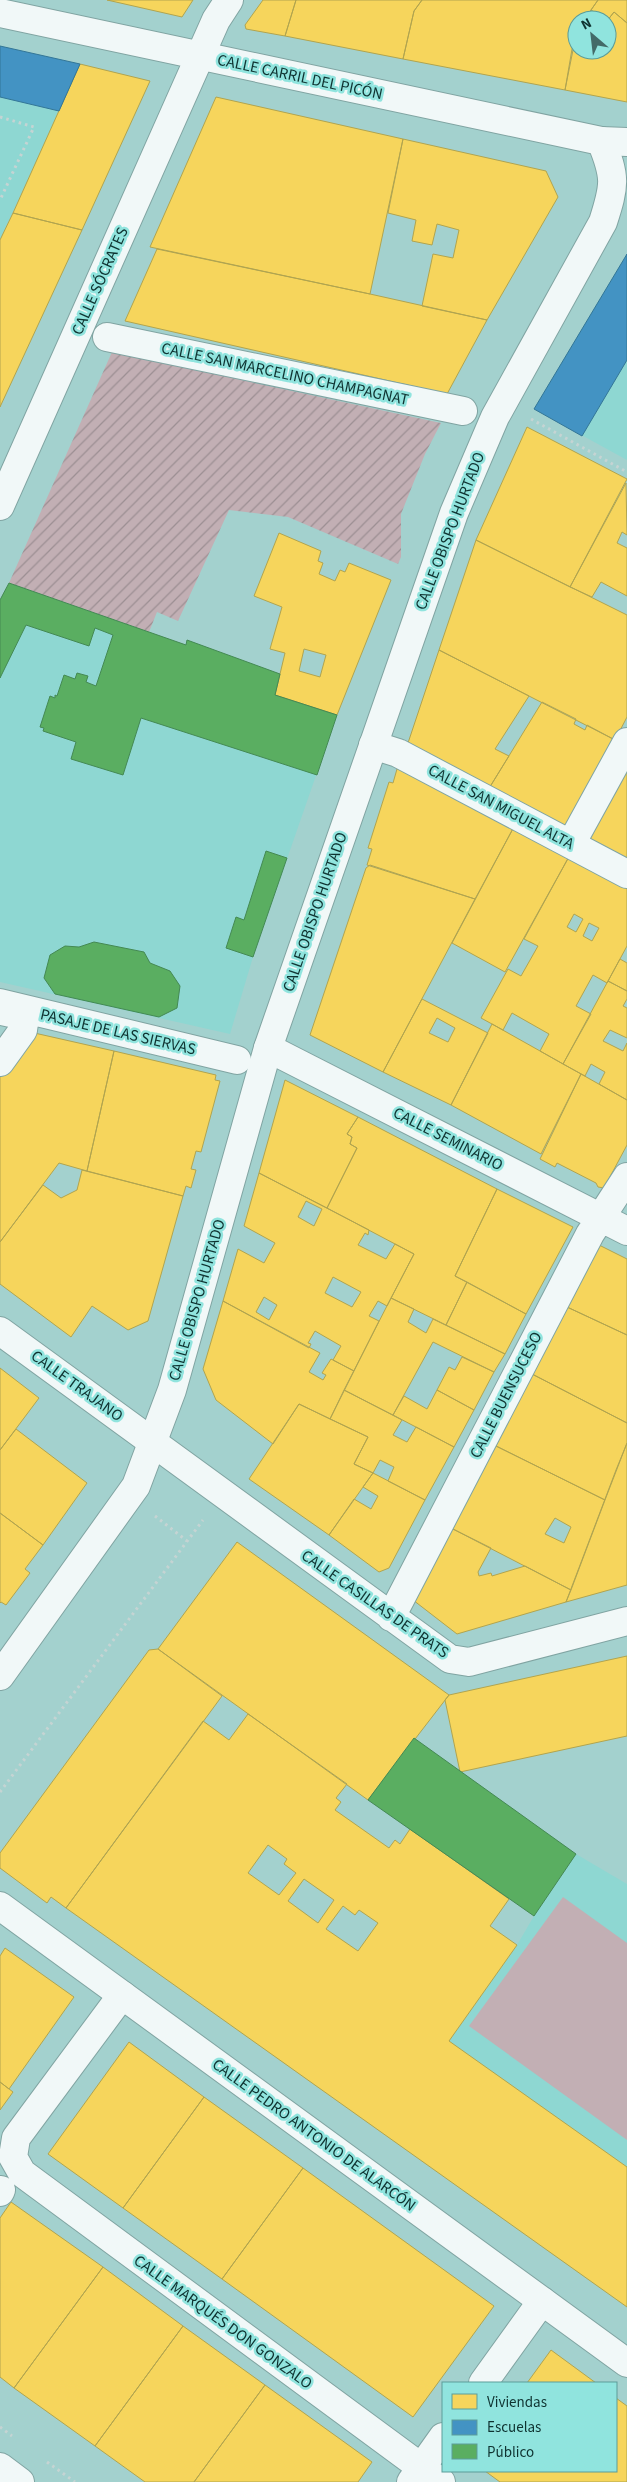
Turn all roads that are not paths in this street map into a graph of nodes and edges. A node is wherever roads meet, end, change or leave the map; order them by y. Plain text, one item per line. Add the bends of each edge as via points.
1 (229, 0) edge
2 (0, 13) edge
3 (200, 56) junction
4 (614, 142) edge
5 (107, 337) dead end
6 (463, 411) dead end
7 (0, 506) edge
8 (627, 742) edge
9 (373, 745) junction
10 (571, 844) junction
11 (627, 874) edge
12 (12, 1010) edge
13 (0, 1048) edge
14 (268, 1048) junction
15 (237, 1060) dead end
16 (0, 1062) edge
17 (627, 1177) edge
18 (602, 1218) junction
19 (627, 1231) edge
20 (0, 1331) edge
21 (154, 1442) junction
22 (392, 1617) junction
23 (627, 1622) edge
24 (0, 1676) edge
25 (0, 1906) edge
26 (122, 1995) junction
27 (542, 2301) junction
28 (627, 2363) edge
29 (484, 2382) edge
30 (442, 2439) edge
31 (0, 2467) edge
32 (424, 2477) edge
33 (20, 2482) edge

1 - 3 street, CALLE SÓCRATES
2 - 3 street, CALLE CARRIL DEL PICÓN
3 - 4 street, CALLE CARRIL DEL PICÓN
3 - 7 street, CALLE SÓCRATES
4 - 9 street, CALLE OBISPO HURTADO via 613,191 603,222 495,417 454,513
5 - 6 street, CALLE SAN MARCELINO CHAMPAGNAT
8 - 10 street
9 - 10 street, CALLE SAN MIGUEL ALTA via 398,753
9 - 14 street, CALLE OBISPO HURTADO
10 - 11 street, CALLE SAN MIGUEL ALTA
12 - 13 street
12 - 15 street, PASAJE DE LAS SIERVAS
12 - 16 street via 26,1016 23,1030
14 - 18 street, CALLE SEMINARIO
14 - 21 street, CALLE OBISPO HURTADO via 172,1390
17 - 18 street, CALLE BUENSUCESO
18 - 19 street, CALLE SEMINARIO
18 - 22 street, CALLE BUENSUCESO via 590,1234
20 - 21 street, CALLE TRAJANO
21 - 22 street, CALLE CASILLAS DE PRATS
21 - 24 street, CALLE OBISPO HURTADO via 136,1486
22 - 23 street, CALLE CASILLAS DE PRATS via 450,1658 469,1662
25 - 26 street, CALLE PEDRO ANTONIO DE ALARCÓN
26 - 27 street, CALLE PEDRO ANTONIO DE ALARCÓN
26 - 32 street, CALLE MARQUÉS DON GONZALO via 16,2138 13,2157 22,2173
27 - 28 street, CALLE PEDRO ANTONIO DE ALARCÓN
27 - 29 street
30 - 32 street
31 - 33 street

